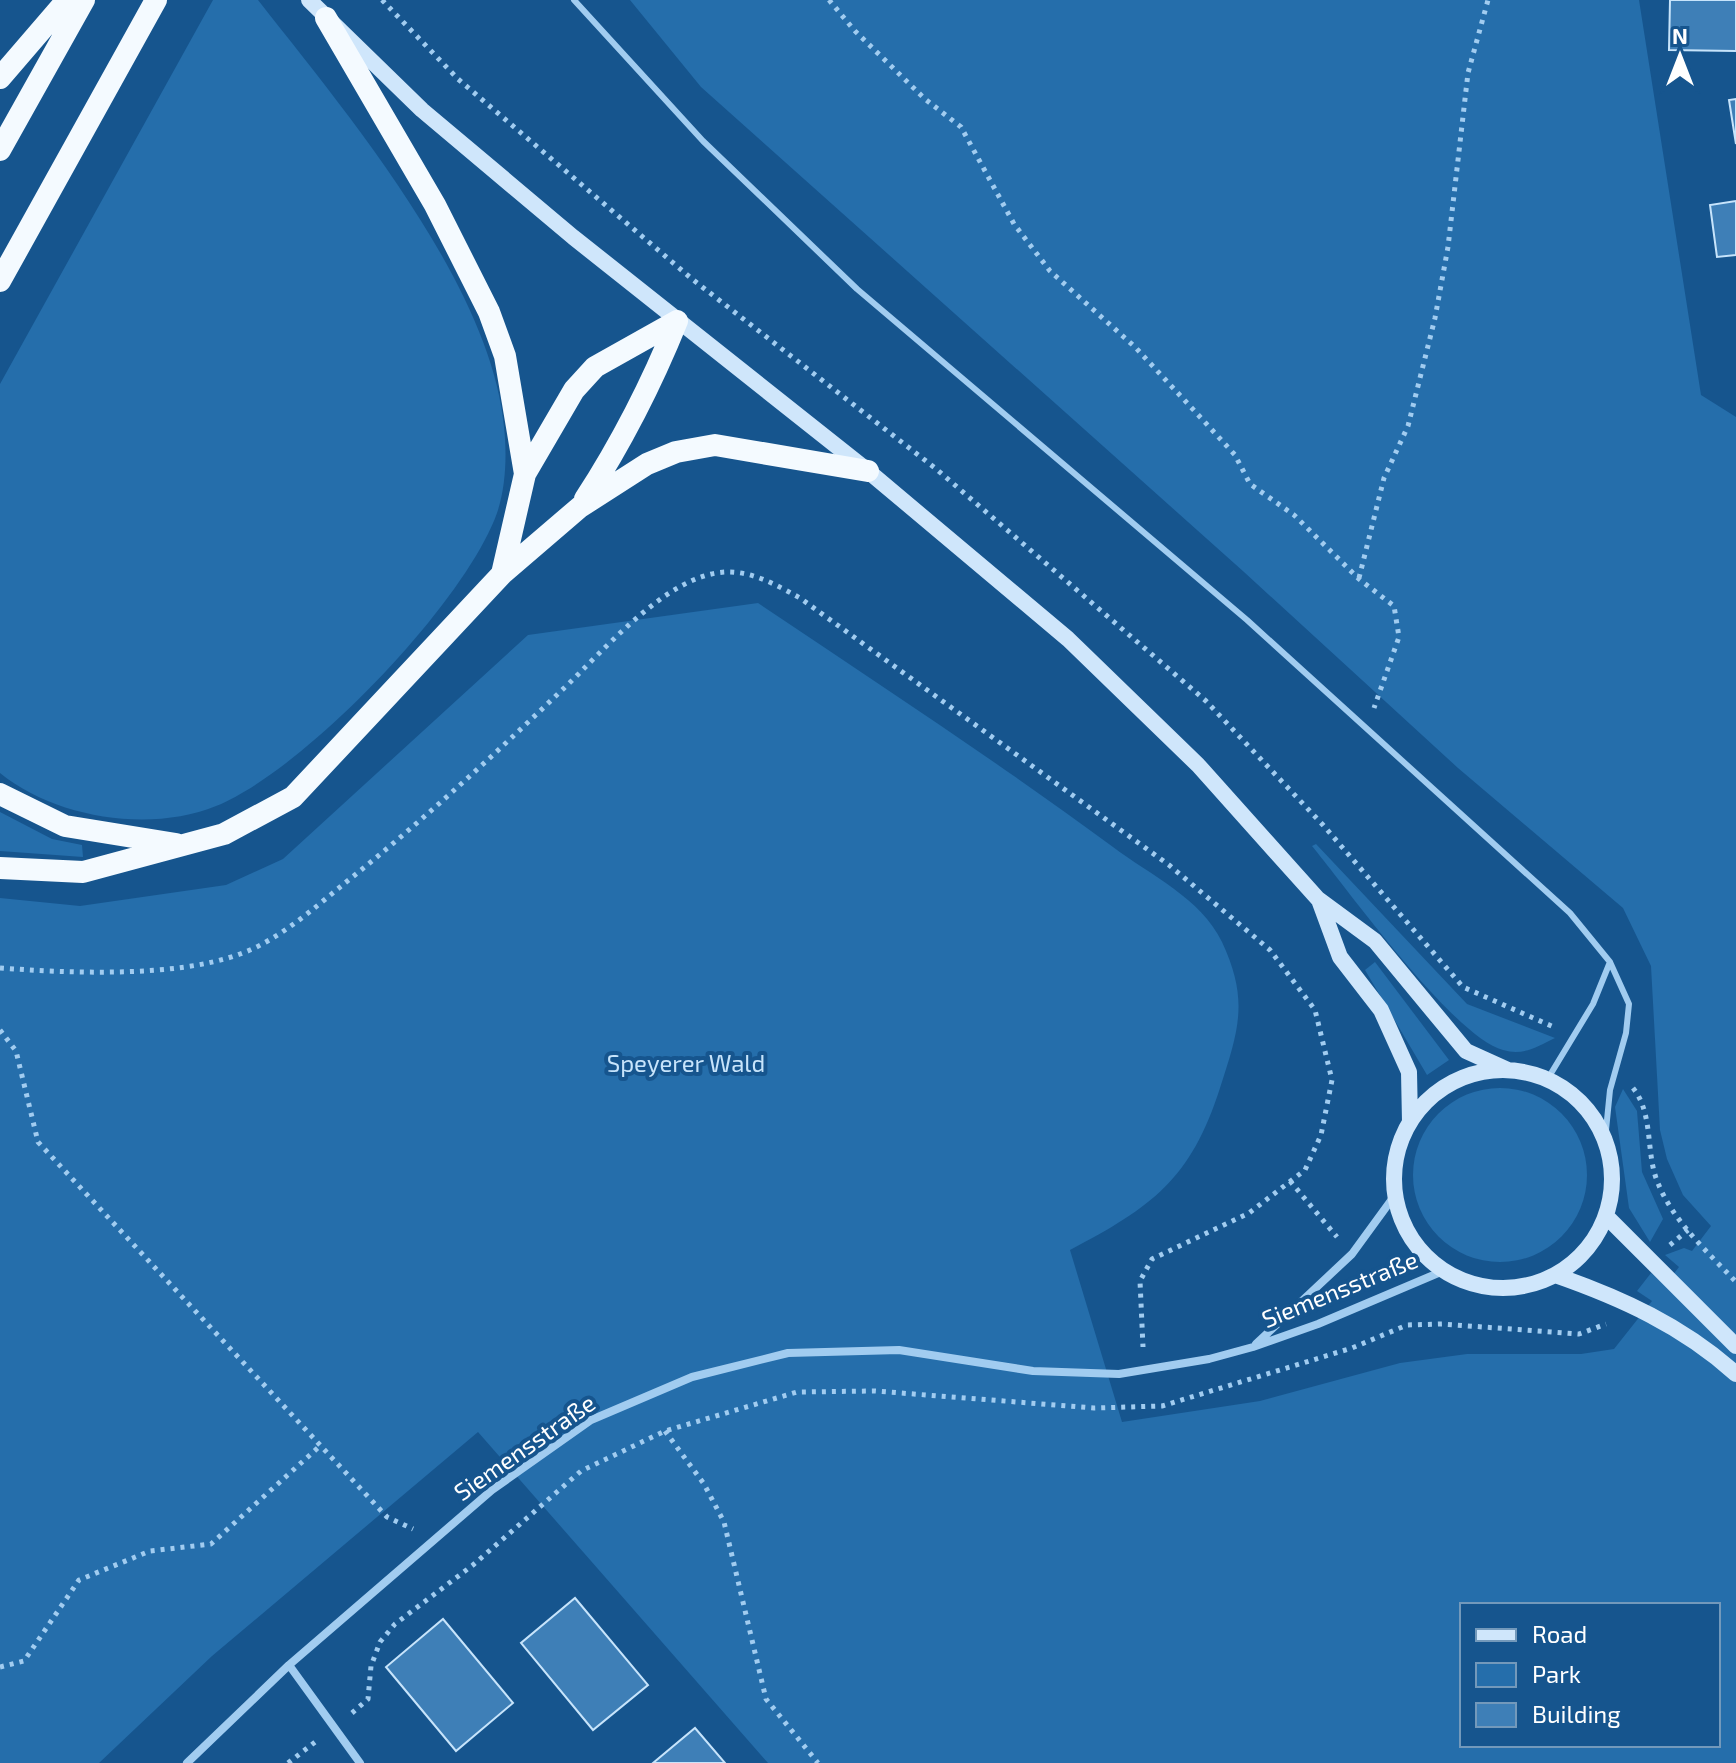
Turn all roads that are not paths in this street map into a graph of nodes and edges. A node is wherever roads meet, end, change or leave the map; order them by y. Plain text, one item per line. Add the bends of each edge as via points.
1 (67, 0) edge
2 (84, 0) edge
3 (156, 0) edge
4 (309, 0) edge
5 (574, 0) edge
6 (326, 18) junction
7 (0, 78) edge
8 (0, 150) edge
9 (0, 281) edge
10 (677, 321) junction
11 (868, 471) junction
12 (525, 474) junction
13 (580, 507) junction
14 (502, 574) junction
15 (0, 794) edge
16 (185, 845) junction
17 (0, 868) edge
18 (1318, 899) junction
19 (1610, 962) junction
20 (1508, 1070) junction
21 (1547, 1080) junction
22 (1410, 1122) junction
23 (1605, 1140) junction
24 (1395, 1195) junction
25 (1606, 1216) junction
26 (1443, 1271) junction
27 (1555, 1275) junction
28 (1736, 1346) edge
29 (1253, 1347) junction
30 (1736, 1374) edge
31 (289, 1665) junction
32 (187, 1763) edge
33 (360, 1763) edge

1 - 7 highway
2 - 8 highway
3 - 9 highway
4 - 6 main road
5 - 19 lane via 703,141 857,289 1247,620 1570,913
6 - 10 main road via 422,110
6 - 12 highway via 435,205 489,312 505,356
10 - 11 main road
10 - 12 highway via 595,367 574,390
10 - 13 highway via 612,457
11 - 13 highway via 715,445 647,464
11 - 18 main road via 1068,639 1198,765
12 - 14 highway
13 - 14 highway
14 - 16 highway via 293,797 224,834
15 - 16 highway via 65,826
16 - 17 highway via 83,872
18 - 20 main road via 1375,941 1466,1051
18 - 22 main road via 1340,957 1381,1010 1409,1072
19 - 21 lane via 1593,1004
19 - 23 lane via 1629,1004
20 - 21 main road
20 - 22 main road via 1452,1083 1428,1099
21 - 23 main road via 1572,1094
22 - 24 main road via 1399,1145
23 - 25 main road via 1612,1191
24 - 26 main road via 1403,1225 1420,1251
24 - 29 street, Siemensstraße via 1352,1254
25 - 27 main road via 1590,1245
25 - 28 main road
26 - 27 main road via 1473,1285 1506,1288
26 - 29 street, Siemensstraße
27 - 30 main road via 1621,1299 1703,1345
29 - 31 street, Siemensstraße via 1119,1374 1033,1371 899,1350 788,1353 692,1377 591,1420 492,1490
31 - 32 street, Siemensstraße
31 - 33 street

